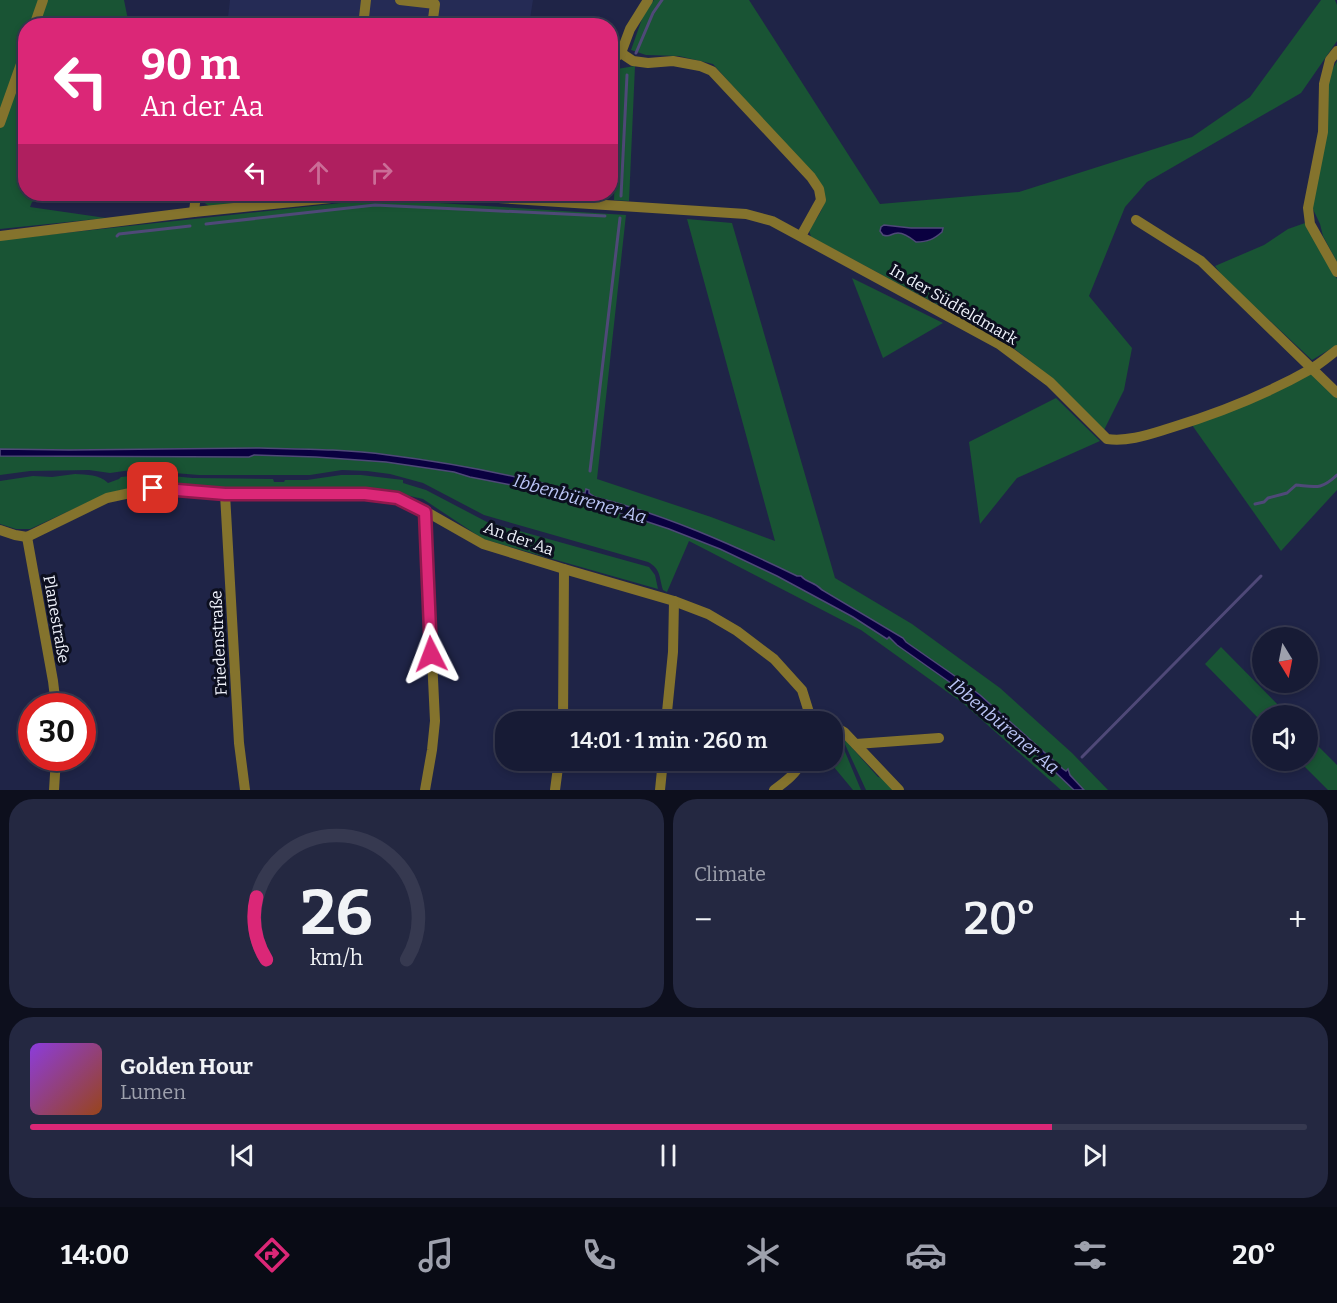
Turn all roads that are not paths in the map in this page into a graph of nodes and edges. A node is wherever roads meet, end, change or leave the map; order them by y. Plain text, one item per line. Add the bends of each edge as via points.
1 (43, 0) edge
2 (366, 0) edge
3 (400, 0) edge
4 (648, 0) edge
5 (37, 18) edge
6 (364, 18) edge
7 (433, 18) edge
8 (1337, 51) edge
9 (621, 52) junction
10 (618, 55) edge
11 (18, 72) edge
12 (0, 123) edge
13 (195, 201) edge
14 (302, 201) edge
15 (544, 201) edge
16 (194, 212) junction
17 (1136, 220) dead end
18 (0, 236) edge
19 (801, 236) junction
20 (1337, 272) edge
21 (1337, 350) edge
22 (1313, 368) junction
23 (1337, 393) edge
24 (225, 494) junction
25 (425, 512) junction
26 (0, 530) edge
27 (27, 537) junction
28 (564, 569) junction
29 (674, 601) junction
30 (54, 693) edge
31 (563, 711) edge
32 (667, 711) edge
33 (809, 711) edge
34 (843, 731) edge
35 (939, 738) dead end
36 (856, 744) junction
37 (55, 771) edge
38 (558, 771) edge
39 (662, 771) edge
40 (796, 771) edge
41 (54, 790) edge
42 (245, 790) edge
43 (424, 790) edge
44 (555, 790) edge
45 (660, 790) edge
46 (774, 790) edge
47 (899, 790) edge

1 - 5 street
2 - 6 street
3 - 7 street via 435,4
4 - 9 street
8 - 20 street via 1330,60 1324,84 1323,132 1308,208 1310,224
9 - 10 street
9 - 19 street via 633,61 673,61 712,71 819,189 821,200
11 - 12 street
13 - 16 street
14 - 16 street
15 - 19 street, In der Südfeldmark via 746,214 772,221
16 - 18 street
17 - 22 street via 1201,261
19 - 22 street, In der Südfeldmark via 999,344 1050,382 1107,440 1140,437 1194,421
21 - 22 street, In der Südfeldmark
22 - 23 street
24 - 25 street, An der Aa via 365,494 397,498
24 - 27 street, An der Aa via 153,488 107,498
24 - 42 street, Friedenstraße
25 - 28 street, An der Aa via 483,544
25 - 43 street via 435,721
26 - 27 street
27 - 30 street, Planestraße
28 - 29 street, An der Aa
28 - 31 street
29 - 32 street
29 - 33 street, An der Aa via 737,631 774,659 802,690
34 - 36 street
35 - 36 street
36 - 47 street
37 - 41 street
38 - 44 street
39 - 45 street
40 - 46 street

